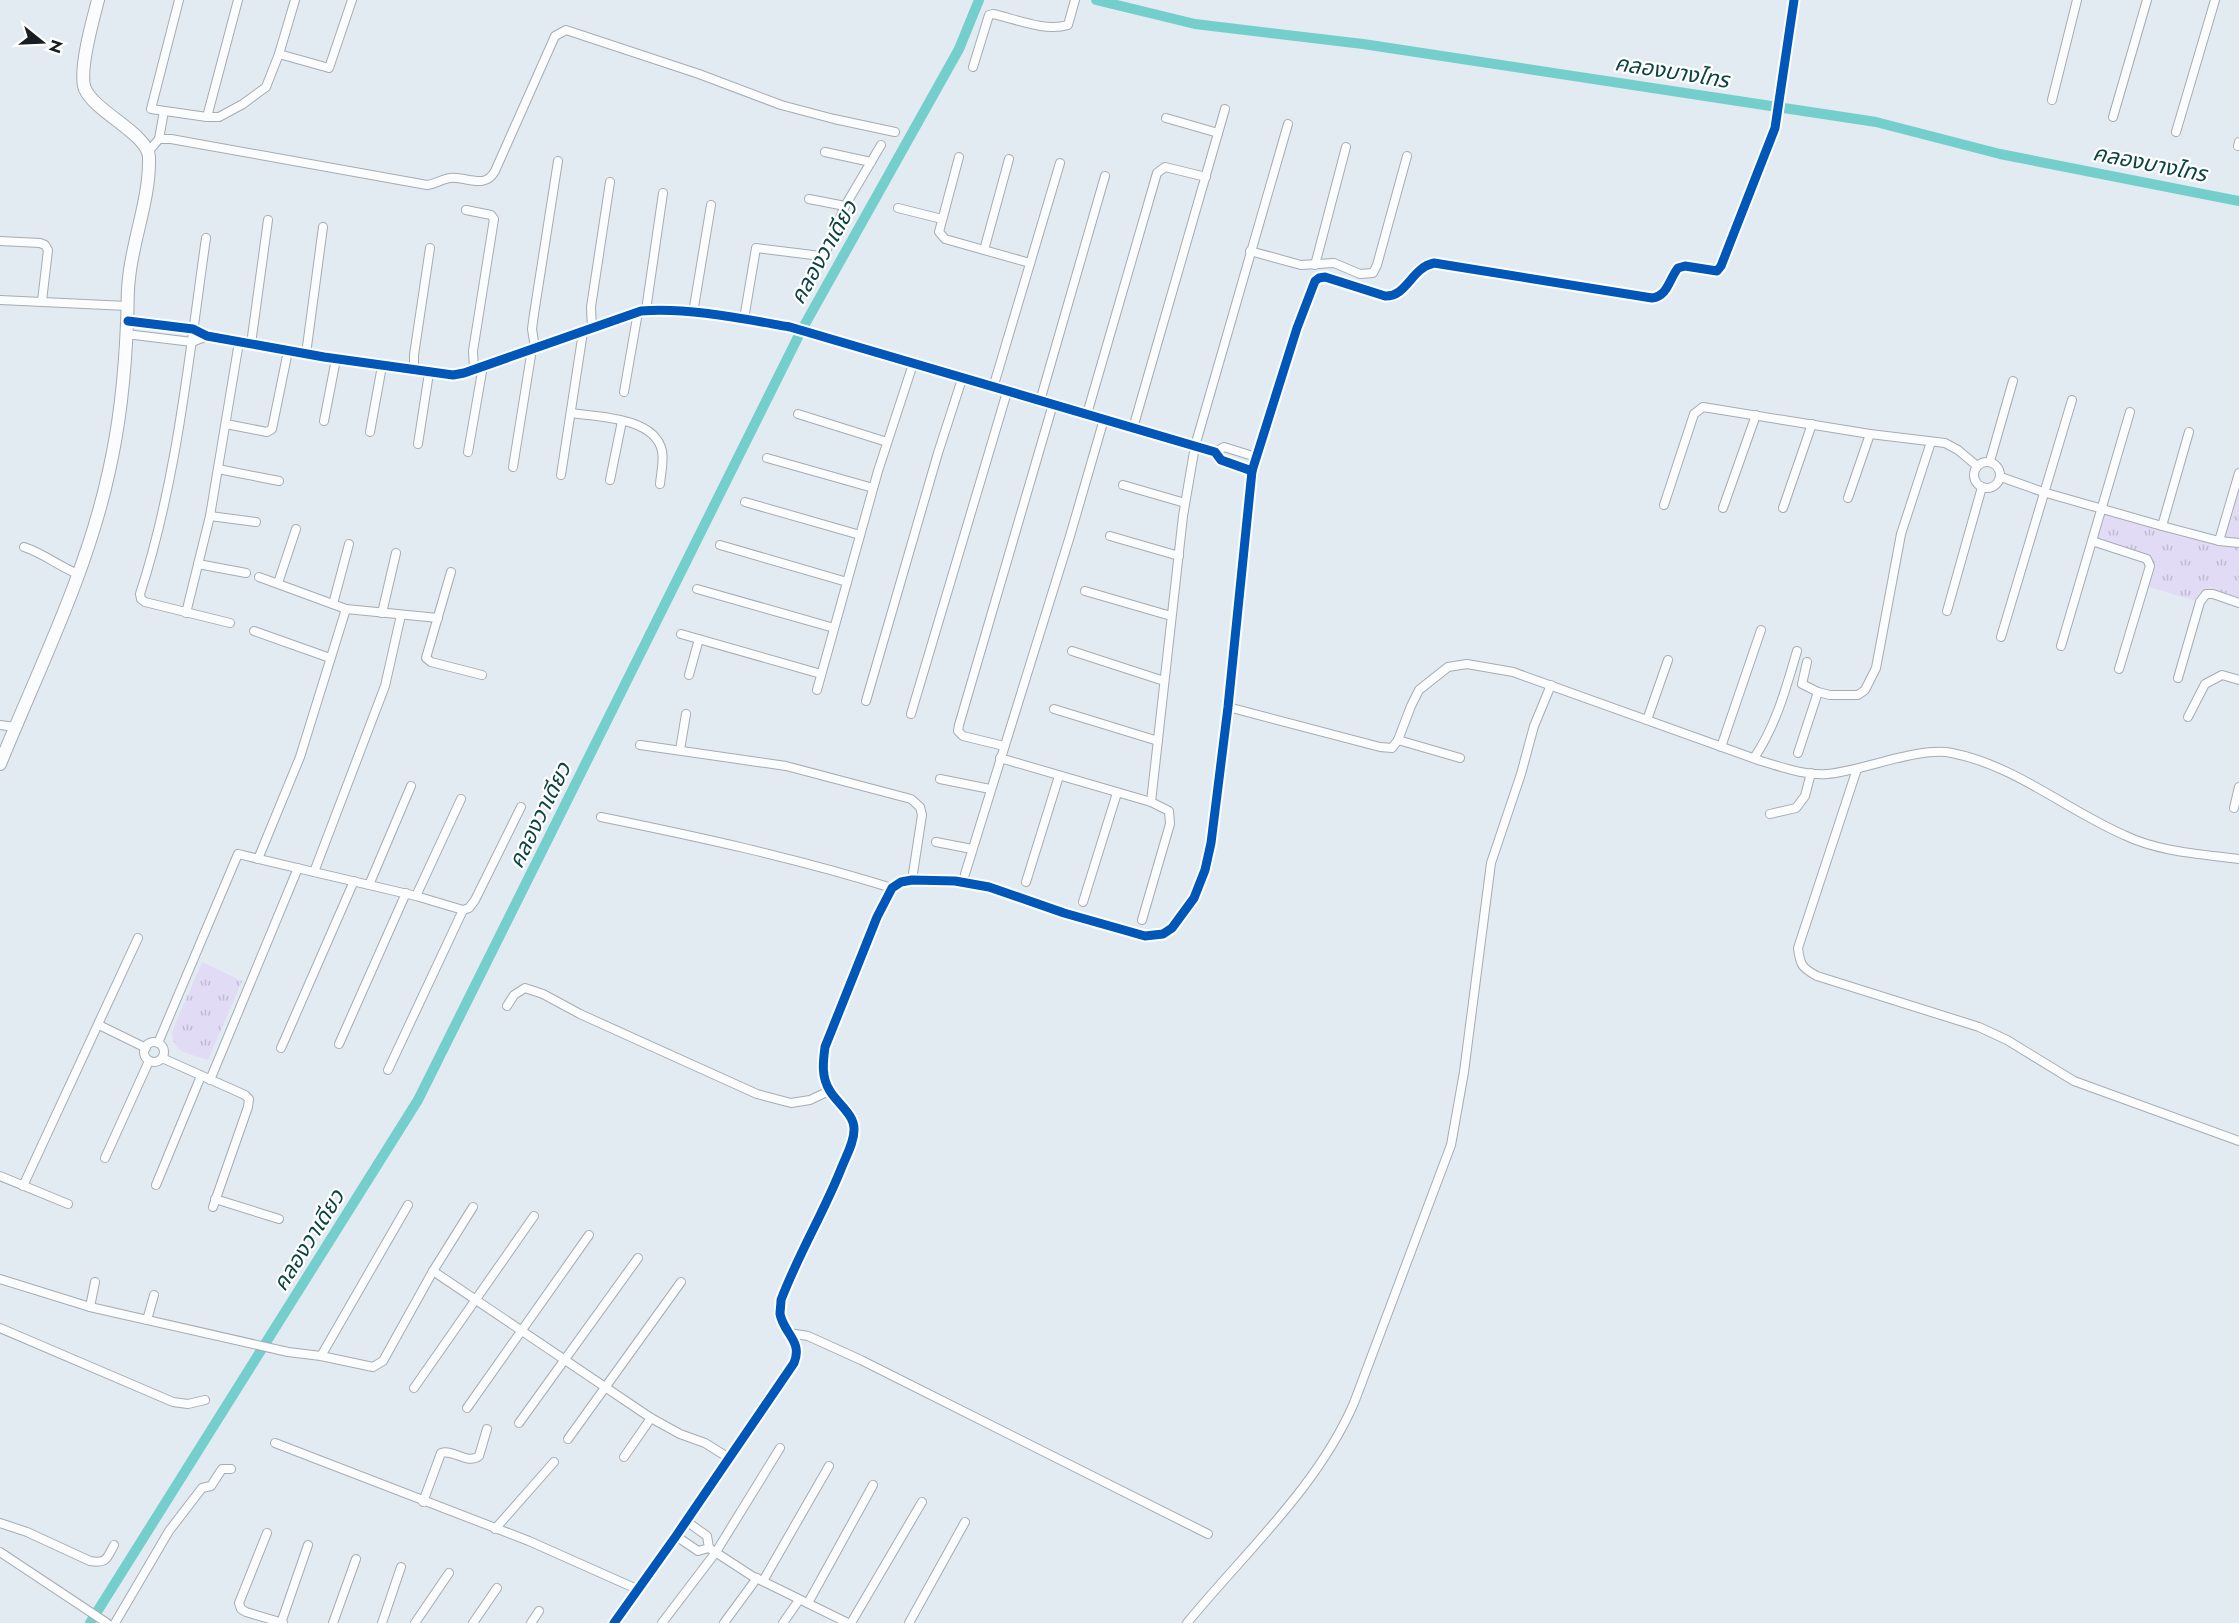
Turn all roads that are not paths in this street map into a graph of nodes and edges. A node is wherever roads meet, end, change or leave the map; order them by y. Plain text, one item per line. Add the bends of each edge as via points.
1 (98, 0) edge
2 (179, 0) edge
3 (238, 0) edge
4 (295, 0) edge
5 (352, 0) edge
6 (1794, 0) edge
7 (2077, 0) edge
8 (2147, 0) edge
9 (2215, 0) edge
10 (1074, 4) edge
11 (279, 54) junction
12 (973, 67) dead end
13 (2052, 100) dead end
14 (1225, 109) dead end
15 (164, 111) junction
16 (207, 117) junction
17 (2113, 117) dead end
18 (1166, 118) dead end
19 (1288, 124) dead end
20 (895, 132) dead end
21 (2176, 132) dead end
22 (1218, 133) junction
23 (159, 139) junction
24 (881, 146) dead end
25 (1346, 147) dead end
26 (148, 152) junction
27 (825, 152) dead end
28 (1407, 156) dead end
29 (960, 157) dead end
30 (1009, 159) dead end
31 (558, 161) dead end
32 (871, 162) junction
33 (1060, 163) dead end
34 (1105, 176) dead end
35 (1206, 177) junction
36 (610, 182) dead end
37 (663, 193) dead end
38 (809, 199) dead end
39 (711, 205) dead end
40 (845, 206) junction
41 (898, 208) dead end
42 (466, 210) dead end
43 (942, 219) junction
44 (268, 220) dead end
45 (323, 227) dead end
46 (206, 238) dead end
47 (0, 240) edge
48 (430, 248) dead end
49 (984, 250) junction
50 (1250, 251) junction
51 (1030, 263) junction
52 (1315, 265) junction
53 (0, 300) edge
54 (42, 301) junction
55 (127, 306) junction
56 (642, 311) junction
57 (693, 314) junction
58 (744, 319) junction
59 (128, 321) junction
60 (193, 329) junction
61 (592, 329) junction
62 (583, 332) junction
63 (126, 334) junction
64 (207, 336) junction
65 (192, 342) junction
66 (239, 342) junction
67 (251, 344) junction
68 (533, 348) junction
69 (288, 351) junction
70 (306, 354) junction
71 (336, 359) junction
72 (913, 364) junction
73 (382, 366) junction
74 (478, 368) junction
75 (414, 371) junction
76 (429, 373) junction
77 (962, 379) junction
78 (2013, 381) dead end
79 (993, 388) junction
80 (624, 392) dead end
81 (1007, 392) junction
82 (2072, 400) dead end
83 (1040, 401) junction
84 (1053, 404) junction
85 (2130, 412) dead end
86 (570, 413) junction
87 (798, 414) dead end
88 (1087, 414) junction
89 (1756, 415) junction
90 (1104, 419) junction
91 (324, 421) dead end
92 (622, 421) junction
93 (226, 423) junction
94 (1812, 424) junction
95 (1133, 428) junction
96 (370, 432) dead end
97 (2189, 432) dead end
98 (1870, 434) junction
99 (887, 442) junction
100 (1931, 442) junction
101 (417, 444) dead end
102 (1195, 446) junction
103 (468, 452) dead end
104 (1215, 452) junction
105 (1256, 456) junction
106 (767, 458) dead end
107 (1990, 461) junction
108 (1977, 466) junction
109 (513, 467) dead end
110 (218, 469) junction
111 (1252, 471) junction
112 (2239, 473) edge
113 (561, 475) dead end
114 (2001, 477) junction
115 (610, 480) dead end
116 (279, 481) dead end
117 (660, 484) dead end
118 (1123, 485) dead end
119 (873, 488) junction
120 (1982, 488) junction
121 (2043, 492) junction
122 (1848, 498) dead end
123 (745, 502) dead end
124 (1185, 503) junction
125 (1664, 505) dead end
126 (1723, 508) dead end
127 (1783, 508) dead end
128 (2103, 508) junction
129 (210, 516) junction
130 (256, 522) dead end
131 (2162, 526) junction
132 (296, 529) dead end
133 (860, 535) junction
134 (1110, 536) dead end
135 (2092, 541) junction
136 (2219, 541) junction
137 (2239, 543) edge
138 (349, 544) dead end
139 (720, 545) dead end
140 (24, 547) dead end
141 (396, 553) dead end
142 (1179, 555) junction
143 (198, 564) junction
144 (451, 572) dead end
145 (246, 573) dead end
146 (78, 574) junction
147 (259, 577) dead end
148 (847, 582) junction
149 (278, 583) junction
150 (697, 589) dead end
151 (1085, 591) dead end
152 (2239, 603) edge
153 (333, 604) junction
154 (346, 609) junction
155 (1947, 611) dead end
156 (382, 613) junction
157 (186, 614) junction
158 (401, 615) junction
159 (1172, 616) junction
160 (438, 618) junction
161 (230, 623) dead end
162 (834, 628) junction
163 (1761, 630) dead end
164 (254, 631) dead end
165 (681, 634) dead end
166 (2001, 637) dead end
167 (699, 639) junction
168 (2061, 646) dead end
169 (1072, 651) dead end
170 (1797, 651) dead end
171 (330, 658) junction
172 (1668, 660) dead end
173 (1807, 662) dead end
174 (2119, 669) dead end
175 (821, 674) junction
176 (482, 675) dead end
177 (689, 675) dead end
178 (2178, 678) dead end
179 (2239, 680) edge
180 (1164, 681) junction
181 (1551, 685) junction
182 (817, 690) dead end
183 (1818, 692) junction
184 (866, 700) dead end
185 (1228, 707) junction
186 (1054, 709) dead end
187 (686, 714) dead end
188 (911, 714) dead end
189 (2188, 717) dead end
190 (1647, 720) junction
191 (0, 725) edge
192 (15, 727) junction
193 (1398, 740) junction
194 (1158, 741) junction
195 (640, 745) dead end
196 (1004, 746) junction
197 (1722, 747) junction
198 (680, 750) junction
199 (1798, 753) dead end
200 (1000, 758) junction
201 (1460, 758) dead end
202 (1754, 758) junction
203 (0, 764) edge
204 (1857, 769) junction
205 (1811, 773) junction
206 (1059, 776) junction
207 (940, 779) dead end
208 (411, 786) dead end
209 (2239, 787) edge
210 (990, 789) junction
211 (1117, 793) junction
212 (461, 799) dead end
213 (1151, 802) junction
214 (521, 807) dead end
215 (2234, 808) dead end
216 (1770, 814) dead end
217 (601, 817) dead end
218 (936, 842) dead end
219 (972, 849) junction
220 (258, 859) junction
221 (2239, 859) edge
222 (298, 868) junction
223 (314, 872) junction
224 (965, 874) dead end
225 (912, 879) junction
226 (354, 881) junction
227 (1026, 882) dead end
228 (369, 885) junction
229 (892, 888) junction
230 (406, 893) junction
231 (416, 896) junction
232 (1083, 902) dead end
233 (464, 910) junction
234 (1142, 920) dead end
235 (138, 938) dead end
236 (507, 1006) dead end
237 (99, 1025) junction
238 (158, 1043) junction
239 (339, 1044) dead end
240 (146, 1048) junction
241 (281, 1048) dead end
242 (162, 1058) junction
243 (149, 1060) junction
244 (388, 1070) dead end
245 (205, 1078) junction
246 (830, 1091) junction
247 (2239, 1141) edge
248 (105, 1158) dead end
249 (0, 1176) edge
250 (156, 1185) dead end
251 (24, 1186) junction
252 (68, 1204) dead end
253 (408, 1205) dead end
254 (473, 1207) dead end
255 (534, 1216) dead end
256 (279, 1219) dead end
257 (589, 1235) dead end
258 (638, 1258) dead end
259 (433, 1271) junction
260 (0, 1279) edge
261 (95, 1282) dead end
262 (681, 1282) dead end
263 (153, 1295) dead end
264 (476, 1300) junction
265 (90, 1307) junction
266 (147, 1320) junction
267 (0, 1328) edge
268 (524, 1331) junction
269 (789, 1333) junction
270 (321, 1356) junction
271 (565, 1360) junction
272 (414, 1388) dead end
273 (606, 1388) junction
274 (204, 1400) dead end
275 (467, 1408) dead end
276 (651, 1418) junction
277 (519, 1424) dead end
278 (487, 1429) dead end
279 (568, 1438) dead end
280 (275, 1443) dead end
281 (780, 1448) dead end
282 (624, 1457) dead end
283 (729, 1458) junction
284 (554, 1462) dead end
285 (829, 1466) dead end
286 (231, 1468) dead end
287 (873, 1485) dead end
288 (423, 1502) junction
289 (922, 1502) dead end
290 (686, 1521) junction
291 (965, 1522) dead end
292 (0, 1523) edge
293 (495, 1529) junction
294 (267, 1533) dead end
295 (1208, 1534) dead end
296 (676, 1536) junction
297 (114, 1545) dead end
298 (309, 1545) dead end
299 (713, 1550) junction
300 (0, 1552) edge
301 (356, 1559) dead end
302 (401, 1567) dead end
303 (449, 1573) dead end
304 (760, 1580) junction
305 (497, 1588) dead end
306 (639, 1590) junction
307 (804, 1602) junction
308 (539, 1611) dead end
309 (106, 1623) edge
310 (115, 1623) edge
311 (282, 1623) edge
312 (333, 1623) edge
313 (382, 1623) edge
314 (415, 1623) edge
315 (473, 1623) edge
316 (531, 1623) edge
317 (614, 1623) edge
318 (662, 1623) edge
319 (724, 1623) edge
320 (783, 1623) edge
321 (848, 1623) edge
322 (909, 1623) edge
323 (1187, 1623) edge

1 - 26 street via 85,63 85,88 97,105 128,129
2 - 15 street via 151,109
3 - 16 street
4 - 11 street
5 - 11 street via 328,68
6 - 105 street via 1775,126 1717,271 1678,268 1664,294 1652,298 1434,263 1418,270 1392,297 1319,278 1297,328
7 - 13 street
8 - 17 street
9 - 21 street
10 - 12 street via 1070,21 1063,27 989,15
11 - 16 street via 266,87 219,117
14 - 22 street
15 - 16 street
15 - 23 street
18 - 22 street
19 - 50 street
20 - 23 street via 781,105 566,30 555,36 495,171 484,180 449,178 427,185
22 - 35 street
23 - 26 street
24 - 32 street
25 - 52 street
26 - 55 street via 146,192 130,266
27 - 32 street
28 - 52 street via 1373,273 1360,274 1334,263
29 - 43 street
30 - 49 street
31 - 68 street via 534,314
32 - 40 street
33 - 51 street
34 - 83 street
35 - 88 street via 1165,168 1157,173
35 - 95 street
36 - 61 street via 591,307
37 - 56 street
38 - 40 street
39 - 57 street
40 - 58 street via 821,256 756,248
41 - 43 street
42 - 74 street via 491,215 494,224 473,351
43 - 49 street via 939,232 945,238
44 - 67 street
45 - 70 street
46 - 60 street
47 - 54 street via 45,245 48,250
48 - 75 street
49 - 51 street
50 - 52 street
50 - 102 street
51 - 79 street
53 - 54 street
54 - 55 street
55 - 59 street
56 - 57 street
56 - 61 street
56 - 80 street
57 - 58 street
58 - 72 street via 790,327
59 - 60 street
59 - 63 street
60 - 64 street
60 - 65 street
61 - 62 street
62 - 68 street
62 - 86 street
63 - 65 street
63 - 146 street via 121,407 110,469
64 - 65 street
64 - 66 street
65 - 157 street via 161,517 140,594 145,602
66 - 67 street
66 - 93 street
67 - 69 street
68 - 74 street
68 - 109 street
69 - 70 street
69 - 93 street via 272,429 267,432
70 - 71 street
71 - 73 street
71 - 91 street
72 - 77 street
72 - 99 street
73 - 75 street
73 - 96 street
74 - 76 street via 453,375
74 - 103 street
75 - 76 street
76 - 101 street
77 - 79 street
77 - 184 street
78 - 107 street
79 - 81 street
81 - 83 street
81 - 188 street
82 - 121 street
83 - 84 street
84 - 88 street
84 - 196 street via 958,731 963,736
85 - 128 street
86 - 92 street
86 - 113 street
87 - 99 street
88 - 90 street
89 - 94 street
89 - 125 street via 1698,409
89 - 126 street
90 - 95 street
90 - 196 street
92 - 115 street
92 - 117 street via 638,424 657,439 663,458
93 - 110 street
94 - 98 street
94 - 127 street
95 - 102 street
97 - 131 street
98 - 100 street
98 - 122 street
99 - 119 street
100 - 108 street via 1945,443
100 - 183 street via 1901,534 1876,668 1865,690 1858,695
102 - 104 street
102 - 124 street
104 - 105 street via 1224,447
104 - 111 street via 1221,460
105 - 111 street
106 - 119 street
107 - 108 street
107 - 114 street via 1999,467
108 - 120 street via 1974,478
110 - 116 street
110 - 129 street
111 - 185 street
112 - 136 street
114 - 120 street via 1997,484
114 - 121 street
118 - 124 street
119 - 133 street
120 - 155 street
121 - 128 street
121 - 166 street
123 - 133 street
124 - 142 street
128 - 131 street
128 - 135 street
129 - 130 street
129 - 143 street
131 - 136 street
132 - 149 street
133 - 148 street
134 - 142 street
135 - 168 street
135 - 174 street via 2147,559 2150,566
136 - 137 street
138 - 153 street
139 - 148 street
140 - 146 street via 43,553 58,566
141 - 156 street
142 - 159 street
143 - 145 street
143 - 157 street
144 - 160 street
146 - 192 street
147 - 149 street
148 - 162 street
149 - 153 street
150 - 162 street
151 - 159 street
152 - 178 street via 2206,594 2200,602
153 - 154 street
154 - 156 street
154 - 171 street
156 - 158 street
157 - 161 street
158 - 160 street
158 - 223 street via 385,686
159 - 180 street
160 - 176 street via 428,661
162 - 175 street
163 - 197 street
164 - 171 street
165 - 167 street
167 - 175 street
167 - 177 street
169 - 180 street
170 - 202 street via 1783,699
171 - 220 street via 300,757
172 - 190 street
173 - 183 street via 1802,684
175 - 182 street
179 - 189 street via 2222,675 2205,684
180 - 194 street
181 - 190 street
181 - 193 street via 1513,672 1467,664 1448,667 1419,690
181 - 323 street via 1534,726 1491,863 1451,1145 1354,1404 1337,1438 1271,1529
183 - 199 street
185 - 193 street via 1380,747 1392,748
185 - 225 street via 1205,870 1194,898 1163,934 1145,936 990,887
186 - 194 street
187 - 198 street
190 - 197 street
191 - 192 street
192 - 203 street
193 - 201 street
194 - 213 street
195 - 198 street
196 - 200 street
197 - 202 street
198 - 225 street via 786,766 910,799 920,807 922,815
200 - 206 street
200 - 210 street
202 - 205 street
204 - 205 street
204 - 221 street via 1897,758 1950,752 1997,766 2123,835 2176,851
204 - 247 street via 1798,948 1799,963 1817,975 1978,1027 2086,1086
205 - 216 street via 1805,796 1796,808
206 - 211 street
206 - 227 street
207 - 210 street
208 - 228 street
209 - 215 street
210 - 219 street
211 - 213 street
211 - 232 street
212 - 231 street
213 - 234 street via 1162,806 1171,816
214 - 233 street via 475,900
217 - 229 street via 710,839
218 - 219 street
219 - 224 street
220 - 222 street
220 - 238 street via 238,854
222 - 223 street
222 - 245 street
223 - 226 street
225 - 229 street
226 - 228 street
226 - 241 street
228 - 230 street
229 - 246 street via 825,1047 822,1067
230 - 231 street
230 - 239 street
231 - 233 street
233 - 244 street
235 - 237 street
236 - 246 street via 514,994 525,988 757,1094 791,1103
237 - 240 street
237 - 251 street
238 - 240 street
238 - 242 street via 164,1049
240 - 243 street
242 - 243 street
242 - 245 street
243 - 248 street
245 - 250 street
245 - 256 street via 249,1099 214,1203
246 - 269 street via 855,1126 853,1140 781,1300 780,1313
249 - 251 street
251 - 252 street
253 - 270 street
254 - 259 street
255 - 264 street
257 - 268 street
258 - 271 street
259 - 264 street
259 - 270 street via 383,1361 373,1367
260 - 265 street
261 - 265 street
262 - 273 street
263 - 266 street
264 - 268 street
264 - 272 street
265 - 266 street
266 - 270 street
267 - 274 street via 173,1401 188,1404
268 - 271 street
268 - 275 street
269 - 283 street via 796,1344 794,1364
269 - 295 street via 808,1336 861,1360
271 - 273 street
271 - 277 street
273 - 276 street
273 - 279 street
276 - 282 street
276 - 283 street
278 - 288 street via 476,1458 441,1453
280 - 288 street
281 - 299 street
283 - 290 street
284 - 293 street
285 - 304 street
286 - 310 street via 222,1469 211,1486 202,1488 169,1531
287 - 307 street
288 - 293 street
289 - 321 street
290 - 296 street
290 - 299 street via 707,1536
291 - 322 street
292 - 297 street via 90,1561 106,1560
293 - 306 street
294 - 311 street via 239,1603 246,1612
296 - 299 street via 698,1551
296 - 306 street
298 - 311 street
299 - 304 street
299 - 318 street
300 - 309 street
301 - 312 street
302 - 313 street
303 - 314 street
304 - 307 street
304 - 319 street
305 - 315 street
306 - 317 street
307 - 320 street
307 - 321 street
308 - 316 street

